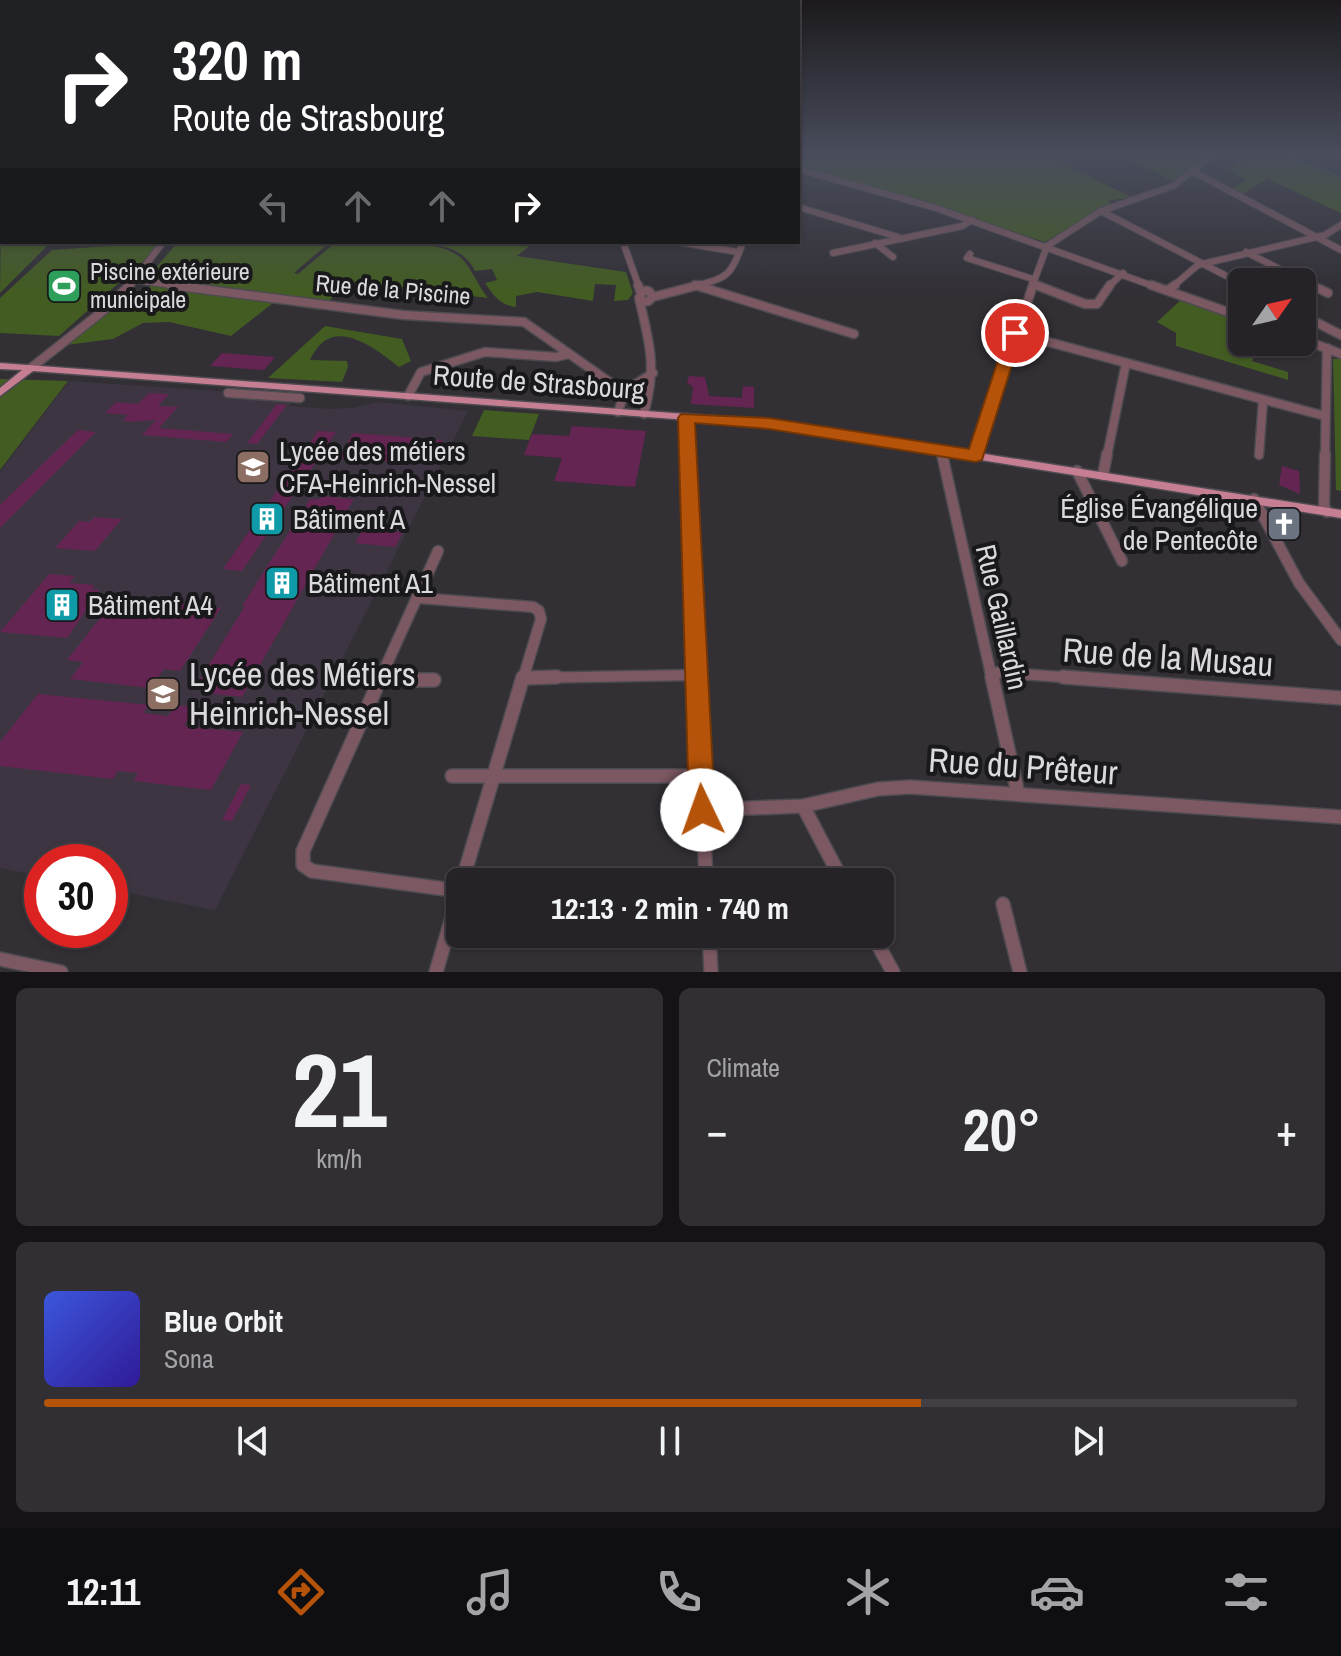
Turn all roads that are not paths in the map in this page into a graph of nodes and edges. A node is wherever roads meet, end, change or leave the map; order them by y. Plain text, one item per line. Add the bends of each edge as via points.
1 (908, 201) edge
2 (1130, 201) edge
3 (1251, 201) edge
4 (800, 208) edge
5 (1101, 211) junction
6 (972, 220) junction
7 (1341, 225) edge
8 (876, 231) junction
9 (1316, 236) junction
10 (900, 238) junction
11 (887, 240) junction
12 (875, 243) junction
13 (162, 244) edge
14 (624, 244) edge
15 (691, 244) edge
16 (742, 244) edge
17 (1047, 246) junction
18 (1341, 250) edge
19 (738, 252) junction
20 (1246, 252) junction
21 (833, 253) dead end
22 (970, 254) dead end
23 (893, 257) dead end
24 (1202, 263) junction
25 (1123, 273) junction
26 (1228, 277) edge
27 (136, 280) junction
28 (1032, 281) junction
29 (698, 284) junction
30 (1168, 290) junction
31 (1328, 293) dead end
32 (646, 295) junction
33 (1228, 312) edge
34 (1316, 322) edge
35 (1015, 333) junction
36 (854, 334) dead end
37 (1341, 335) edge
38 (1316, 344) edge
39 (1327, 348) junction
40 (569, 354) junction
41 (1341, 354) edge
42 (1126, 363) junction
43 (0, 368) edge
44 (29, 370) junction
45 (653, 373) junction
46 (625, 391) junction
47 (0, 393) edge
48 (228, 393) dead end
49 (408, 396) junction
50 (300, 398) dead end
51 (647, 398) junction
52 (1263, 400) junction
53 (618, 412) junction
54 (644, 414) junction
55 (1325, 416) junction
56 (687, 418) junction
57 (941, 450) junction
58 (1259, 455) dead end
59 (976, 456) junction
60 (1077, 471) junction
61 (1103, 475) junction
62 (1254, 499) junction
63 (1327, 512) junction
64 (1341, 514) edge
65 (438, 551) dead end
66 (1122, 561) dead end
67 (419, 598) junction
68 (1341, 640) edge
69 (990, 672) junction
70 (697, 675) junction
71 (523, 678) junction
72 (383, 680) junction
73 (434, 680) dead end
74 (1341, 698) edge
75 (452, 776) dead end
76 (701, 776) junction
77 (493, 778) junction
78 (1018, 794) junction
79 (803, 806) junction
80 (702, 810) junction
81 (1341, 817) edge
82 (466, 868) edge
83 (705, 868) edge
84 (836, 868) edge
85 (446, 889) edge
86 (1003, 904) dead end
87 (446, 938) edge
88 (710, 948) edge
89 (880, 948) edge
90 (0, 959) edge
91 (61, 972) edge
92 (436, 972) edge
93 (711, 972) edge
94 (893, 972) edge
95 (1020, 972) edge

1 - 6 street
2 - 5 street
3 - 9 street
4 - 8 street
5 - 17 street
5 - 24 street
6 - 10 street
6 - 17 street
7 - 9 street
8 - 10 street
8 - 11 street
9 - 18 street
9 - 20 street
10 - 11 street
11 - 12 street
12 - 21 street
12 - 23 street
13 - 27 street
14 - 32 street via 635,282
15 - 19 street
16 - 19 street
17 - 25 street
17 - 28 street
19 - 29 street via 730,274
20 - 24 street
20 - 31 street
22 - 28 street via 967,258
24 - 26 street
24 - 30 street
25 - 28 street via 1097,304 1085,304
25 - 30 street
27 - 40 street, Rue de la Piscine via 403,315 511,319 524,322
27 - 44 street
28 - 35 street
29 - 32 street
29 - 36 street
30 - 33 street
32 - 45 street
34 - 37 street
35 - 42 street
35 - 59 street
38 - 39 street
39 - 41 street
39 - 55 street
40 - 46 street, Rue de la Piscine
40 - 49 street via 485,352 421,372
42 - 52 street
42 - 61 street
43 - 44 main road, Route de Strasbourg
44 - 47 main road
44 - 49 main road, Route de Strasbourg
45 - 46 street
45 - 51 street
46 - 51 street, Rue de la Piscine
46 - 53 street
48 - 50 street
49 - 53 main road, Route de Strasbourg
51 - 54 street
52 - 55 street
52 - 58 street
53 - 54 main road, Route de Strasbourg
54 - 56 main road, Route de Strasbourg
55 - 63 street
56 - 57 main road, Route de Strasbourg via 780,425
56 - 70 street
57 - 59 main road, Route de Strasbourg
57 - 69 street, Rue Gaillardin
59 - 60 main road, Route de Strasbourg
60 - 61 main road, Route de Strasbourg
60 - 66 street
61 - 62 main road, Route de Strasbourg
62 - 63 main road, Route de Strasbourg
62 - 68 street via 1299,583
63 - 64 main road, Route de Strasbourg
65 - 67 street
67 - 71 street via 539,611
67 - 72 street
69 - 74 street, Rue de la Musau
69 - 78 street, Rue Gaillardin
70 - 71 street
70 - 76 street
71 - 77 street
72 - 73 street
72 - 85 street via 303,851 303,865 312,871
75 - 77 street
76 - 77 street
76 - 80 street
77 - 82 street
78 - 79 street, Rue du Prêteur via 910,787
78 - 81 street, Rue du Prêteur
79 - 80 street, Rue du Prêteur
79 - 84 street
80 - 83 street
86 - 95 street
87 - 92 street
88 - 93 street
89 - 94 street
90 - 91 street

